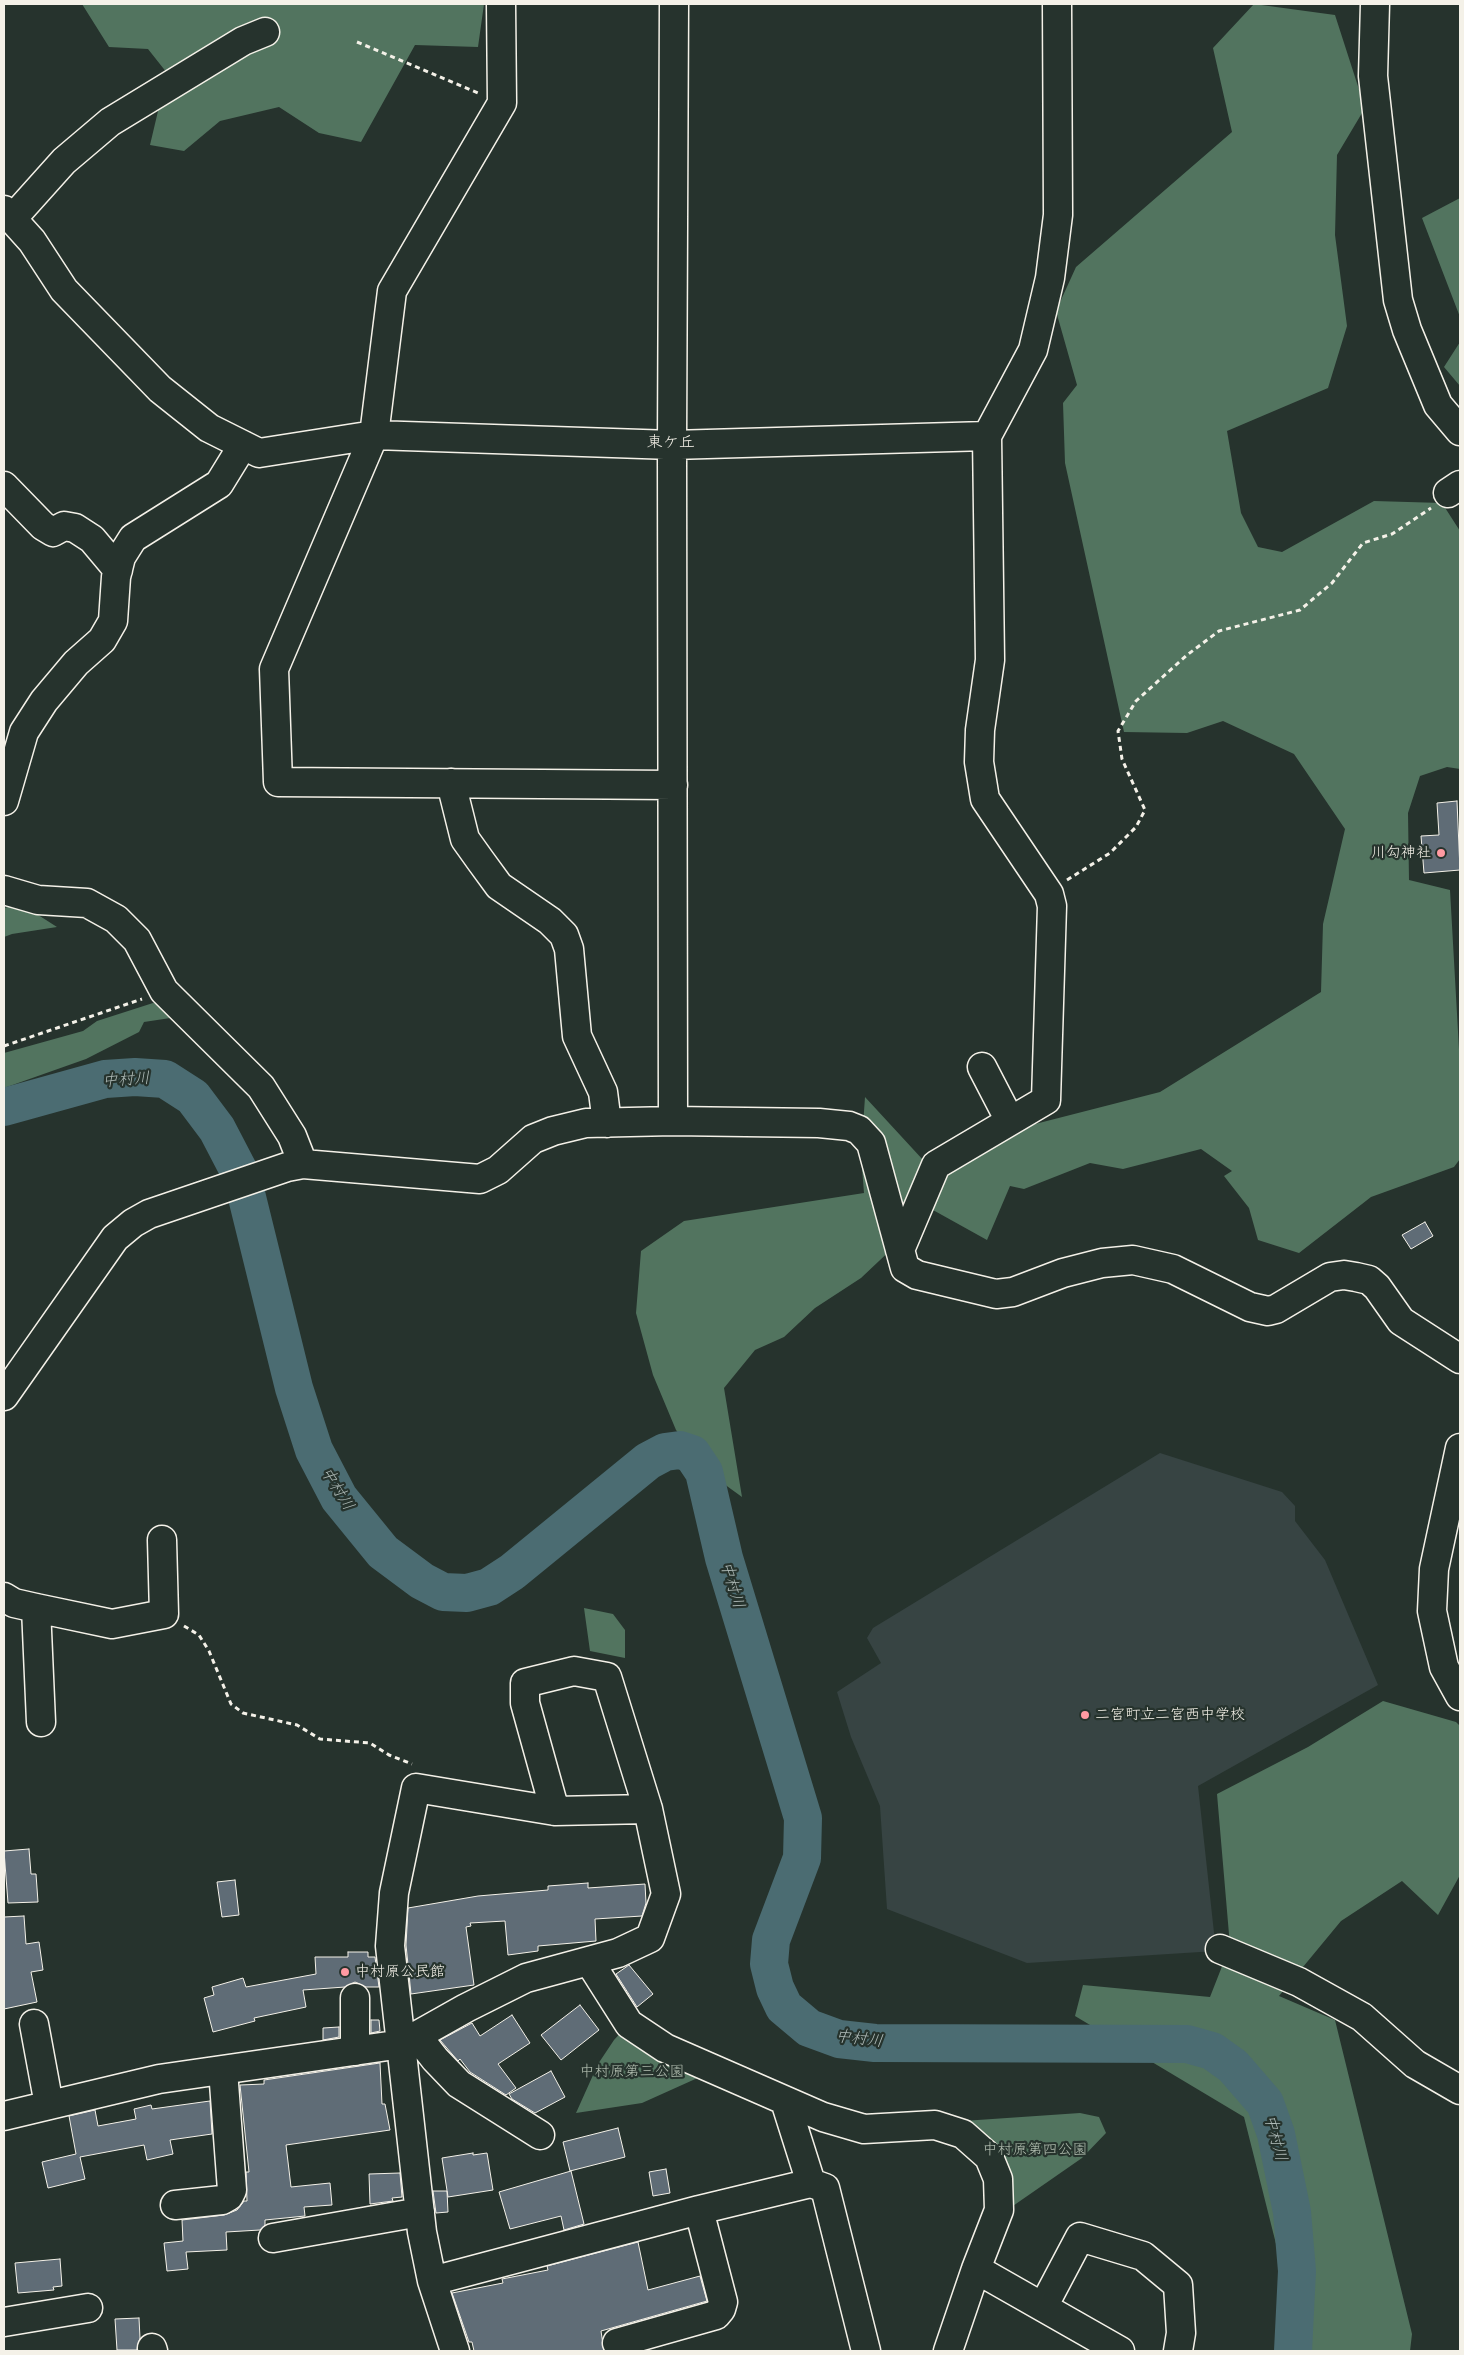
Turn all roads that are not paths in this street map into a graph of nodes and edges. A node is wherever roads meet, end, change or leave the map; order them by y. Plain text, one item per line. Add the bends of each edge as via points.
1 (501, 4) edge
2 (674, 4) edge
3 (1057, 4) edge
4 (1375, 4) edge
5 (265, 32) dead end
6 (8, 215) edge
7 (1460, 431) edge
8 (374, 435) junction
9 (987, 436) junction
10 (672, 445) junction
11 (244, 446) junction
12 (4, 486) edge
13 (118, 570) junction
14 (451, 783) junction
15 (673, 785) junction
16 (4, 800) edge
17 (4, 890) edge
18 (982, 1066) dead end
19 (673, 1121) junction
20 (1010, 1121) junction
21 (607, 1123) junction
22 (295, 1166) junction
23 (900, 1250) junction
24 (1460, 1359) edge
25 (4, 1396) edge
26 (1460, 1448) edge
27 (162, 1540) dead end
28 (4, 1597) edge
29 (36, 1608) junction
30 (1460, 1696) edge
31 (41, 1722) dead end
32 (648, 1808) junction
33 (555, 1811) junction
34 (1220, 1949) dead end
35 (589, 1961) junction
36 (355, 1998) dead end
37 (34, 2024) dead end
38 (410, 2040) junction
39 (355, 2051) junction
40 (223, 2070) junction
41 (1460, 2090) edge
42 (786, 2101) junction
43 (49, 2105) junction
44 (4, 2116) edge
45 (540, 2135) dead end
46 (811, 2183) junction
47 (175, 2205) dead end
48 (699, 2210) junction
49 (420, 2212) junction
50 (273, 2238) dead end
51 (976, 2269) junction
52 (432, 2281) junction
53 (1043, 2307) junction
54 (88, 2308) dead end
55 (4, 2322) edge
56 (617, 2343) dead end
57 (455, 2351) edge
58 (866, 2351) edge
59 (948, 2351) edge
60 (1120, 2351) edge
61 (1178, 2351) edge

1 - 8 street via 502,103 392,291
2 - 10 street
3 - 9 street via 1058,215 1050,278 1033,350
4 - 7 street via 1373,76 1398,300 1438,405
5 - 6 street via 243,41 110,122
6 - 11 street via 32,241 64,290 160,389 209,428
8 - 10 street
8 - 11 street via 259,453
8 - 14 street via 274,669 278,782
9 - 10 street
9 - 20 street via 990,660 980,730 981,777 988,805 1049,894 1053,912 1046,1100
10 - 15 street
11 - 13 street via 219,484 132,538
12 - 13 street via 43,526 53,532 64,526 75,528 92,539
13 - 16 street via 113,621 102,640 76,663 44,701 24,732
14 - 15 street
14 - 21 street via 465,839 499,886 550,921 564,935 569,949 577,1036 603,1092
15 - 19 street
17 - 22 street via 38,900 87,903 116,919 136,940 164,991 261,1087 292,1136
18 - 20 street
19 - 21 street
19 - 23 street via 837,1124 859,1130 872,1143
20 - 23 street via 936,1165
21 - 22 street via 586,1123 533,1139 498,1170 480,1179
22 - 25 street via 210,1192 132,1223 114,1238
23 - 24 street via 905,1268 917,1275 996,1294 1013,1292 1063,1273 1102,1263 1150,1262 1173,1269 1250,1307 1268,1311 1330,1277 1356,1277 1378,1286 1402,1321
26 - 30 street via 1434,1569 1432,1612 1444,1667
27 - 29 street via 164,1614 112,1624
28 - 29 street
29 - 31 street
32 - 33 street
32 - 33 street via 607,1677 574,1671 525,1683 525,1703
32 - 35 street via 666,1894 650,1938 618,1953
33 - 38 street via 416,1788 394,1892 390,1946
34 - 41 street via 1299,1982 1362,2017 1415,2064
35 - 38 street via 526,1978
35 - 42 street via 629,2024 665,2048
36 - 39 street
37 - 43 street
38 - 39 street
38 - 45 street via 435,2059 459,2084
38 - 49 street
39 - 40 street
40 - 43 street via 159,2079
40 - 47 street via 232,2190 222,2200
42 - 46 street
42 - 51 street via 864,2129 935,2126 963,2134 989,2157 998,2179 999,2210
43 - 44 street
46 - 48 street
46 - 58 street via 825,2188
48 - 52 street
48 - 56 street via 723,2302 721,2308 716,2315
49 - 50 street
49 - 52 street
51 - 53 street
51 - 59 street
52 - 57 street
53 - 60 street
53 - 61 street via 1080,2237 1143,2256 1178,2285 1181,2333
54 - 55 street

